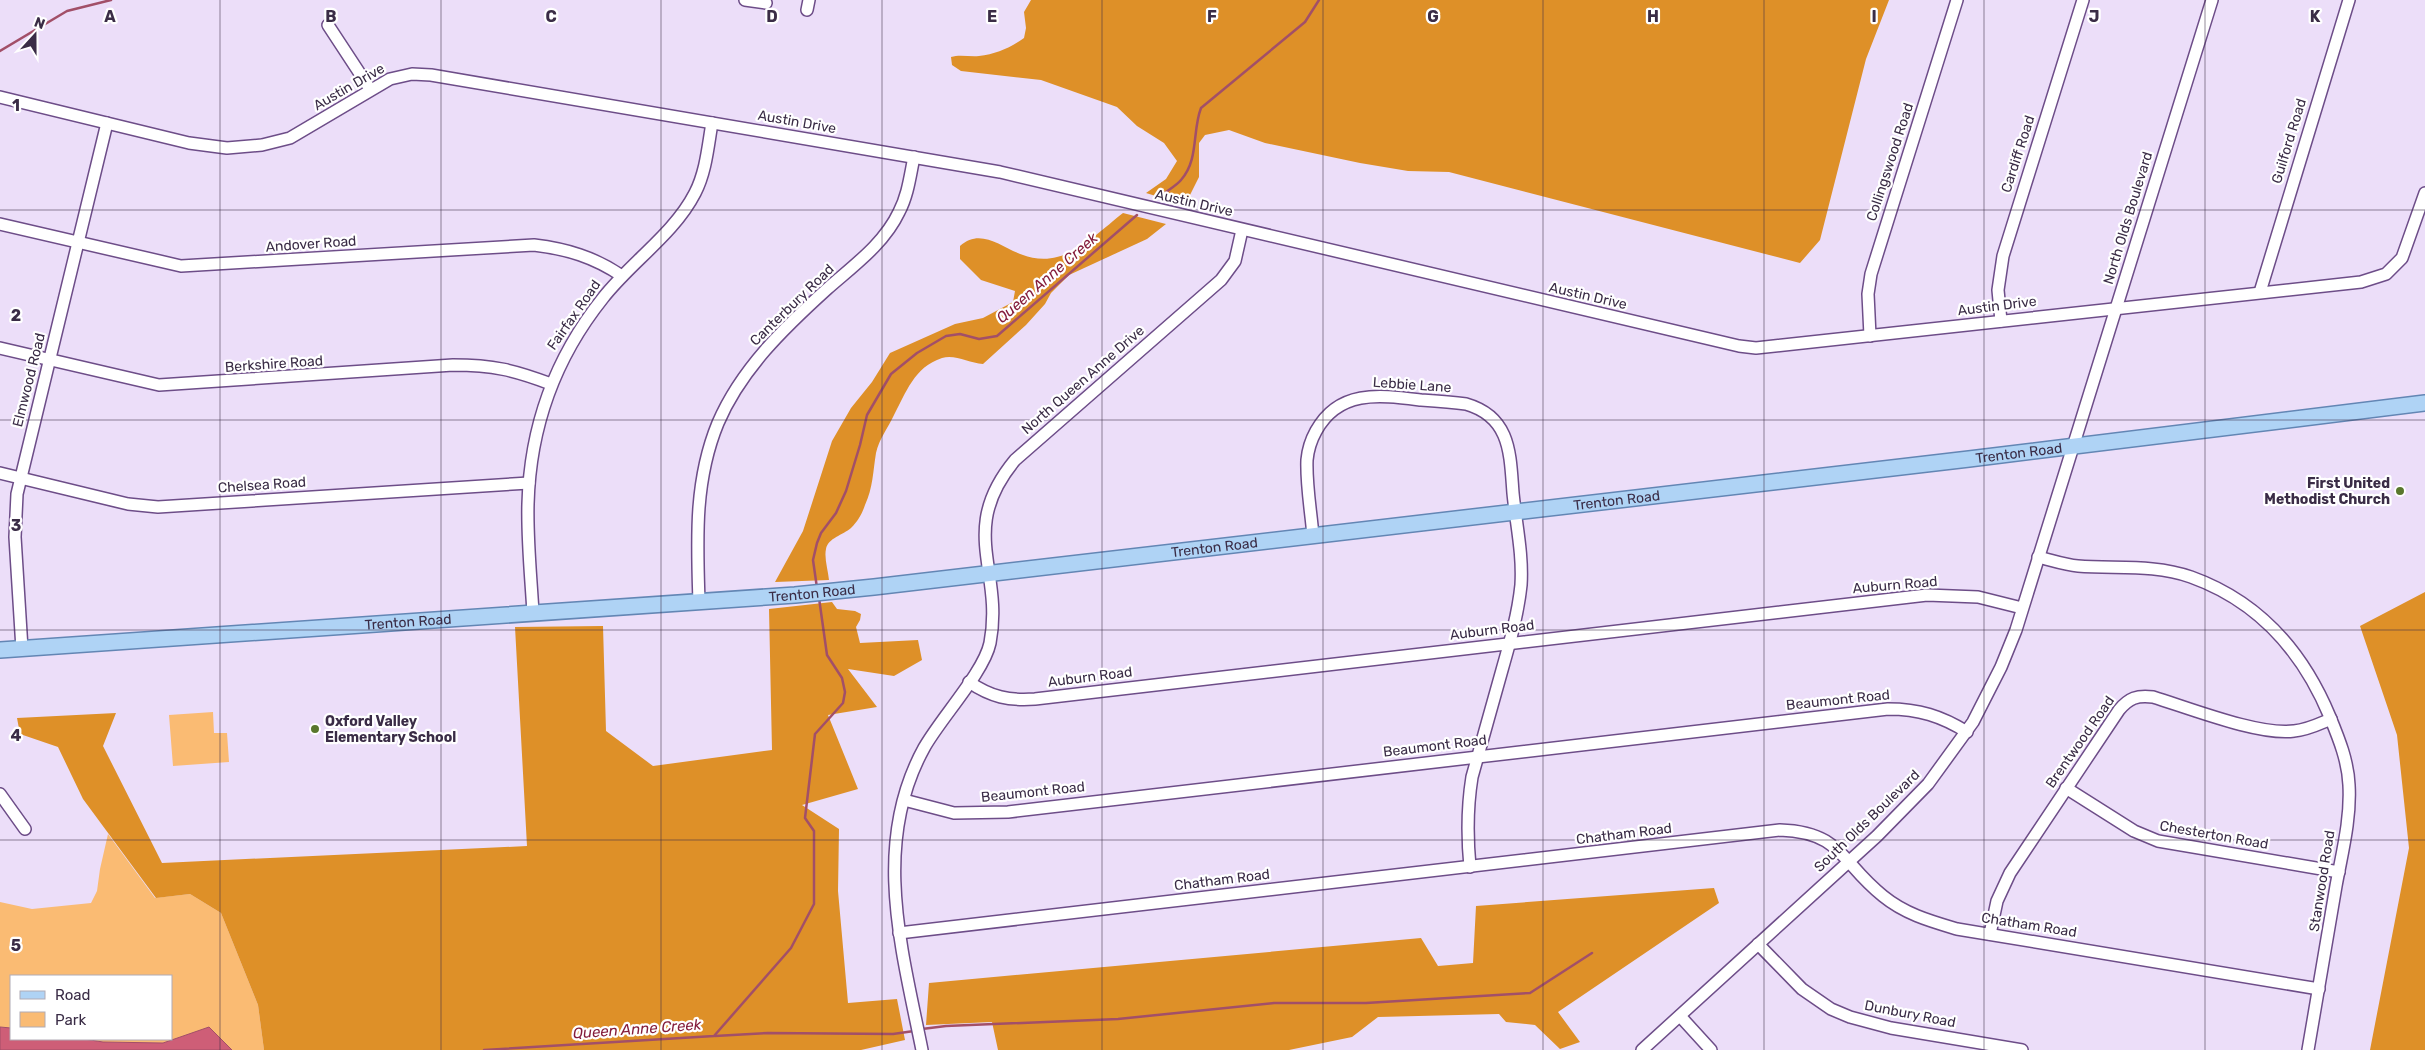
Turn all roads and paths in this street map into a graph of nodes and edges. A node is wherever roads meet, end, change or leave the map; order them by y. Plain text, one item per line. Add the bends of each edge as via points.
1 (745, 0) edge
2 (1957, 0) edge
3 (2083, 0) edge
4 (2212, 0) edge
5 (2349, 0) edge
6 (766, 3) dead end
7 (328, 25) dead end
8 (370, 89) junction
9 (0, 97) edge
10 (107, 123) junction
11 (712, 123) junction
12 (914, 157) junction
13 (2425, 193) edge
14 (0, 224) edge
15 (1242, 230) junction
16 (78, 243) junction
17 (622, 276) junction
18 (2260, 292) junction
19 (2116, 308) junction
20 (2001, 321) junction
21 (1870, 336) junction
22 (0, 348) edge
23 (49, 360) junction
24 (551, 384) junction
25 (2425, 403) edge
26 (2073, 445) junction
27 (0, 473) edge
28 (20, 479) junction
29 (529, 483) junction
30 (1515, 512) junction
31 (1313, 536) junction
32 (2038, 557) junction
33 (988, 574) junction
34 (699, 602) junction
35 (2022, 608) junction
36 (533, 613) junction
37 (1509, 643) junction
38 (22, 649) junction
39 (0, 650) edge
40 (969, 682) junction
41 (2331, 719) junction
42 (1967, 732) junction
43 (1478, 756) junction
44 (2066, 788) junction
45 (0, 794) edge
46 (904, 800) junction
47 (25, 828) dead end
48 (1848, 862) junction
49 (1470, 867) junction
50 (2339, 872) junction
51 (899, 933) junction
52 (1990, 934) junction
53 (1758, 944) junction
54 (2318, 989) junction
55 (1680, 1016) junction
56 (921, 1045) edge
57 (1642, 1050) edge
58 (1711, 1050) edge
59 (2022, 1050) edge
60 (2308, 1050) edge

1 - 6 street
2 - 21 street, Collingswood Road via 1872,274 1868,294
3 - 20 street, Cardiff Road via 2003,256 1998,290
4 - 19 street, North Olds Boulevard
5 - 18 street, Guilford Road
7 - 8 street
8 - 10 street, Austin Drive via 298,134 246,147 205,146
8 - 11 street, Austin Drive via 401,75 431,75
9 - 10 street, Austin Drive
10 - 16 street, Elmwood Road
11 - 12 street, Austin Drive
11 - 17 street, Fairfax Road via 703,172 695,193 671,225
12 - 15 street, Austin Drive via 1000,172
12 - 34 street, Canterbury Road via 903,203 889,230 868,254 826,290 762,354 744,377 718,422 706,456 699,495
13 - 18 street, Austin Drive via 2406,250 2396,266 2378,278
14 - 16 street, Andover Road
15 - 21 street, Austin Drive via 1739,346 1767,348
15 - 33 street, North Queen Anne Drive via 1234,261 1221,280 1040,436 1006,470 995,487 987,510 984,530
16 - 17 street, Andover Road via 181,266 534,245 574,252 602,263
16 - 23 street, Elmwood Road
17 - 24 street, Fairfax Road via 581,329
18 - 19 street, Austin Drive
19 - 20 street, Austin Drive
19 - 26 street, North Olds Boulevard
20 - 21 street, Austin Drive
22 - 23 street, Berkshire Road
23 - 24 street, Berkshire Road via 159,385 453,365 495,366
23 - 28 street, Elmwood Road
24 - 29 street, Fairfax Road via 536,433
25 - 26 main road, Trenton Road
26 - 30 main road, Trenton Road
26 - 32 street, South Olds Boulevard
27 - 28 street, Chelsea Road
28 - 29 street, Chelsea Road via 128,504 158,507
28 - 38 street, Elmwood Road via 15,536
29 - 36 street, Fairfax Road via 527,514
30 - 31 main road, Trenton Road
30 - 31 street, Lebbie Lane via 1508,444 1490,415 1466,404 1376,395 1351,400 1331,412 1312,440 1308,450 1307,474
30 - 37 street, Lebbie Lane via 1521,584
31 - 33 main road, Trenton Road
32 - 35 street, South Olds Boulevard
32 - 41 street via 2077,566 2163,570 2219,589 2252,609 2283,638 2306,670
33 - 34 main road, Trenton Road
33 - 40 street, North Queen Anne Drive via 993,604 992,629 985,657
34 - 36 main road, Trenton Road
35 - 37 street, Auburn Road via 1978,597 1926,595
35 - 42 street, South Olds Boulevard via 2001,667
36 - 38 main road, Trenton Road
37 - 40 street, Auburn Road via 1036,699 998,698
37 - 43 street, Lebbie Lane
38 - 39 main road, Trenton Road
40 - 46 street, North Queen Anne Drive via 922,750
41 - 44 street, Brentwood Road via 2299,730 2276,732 2153,697 2136,697 2119,710
41 - 50 street, Stanwood Road via 2342,748 2349,786
42 - 43 street, Beaumont Road via 1933,714 1888,709
42 - 48 street, South Olds Boulevard via 1928,784
43 - 46 street, Beaumont Road via 1001,812 954,813
43 - 49 street, Lebbie Lane via 1467,808
44 - 50 street, Chesterton Road via 2134,831 2158,841
44 - 52 street, Brentwood Road via 2001,888
45 - 47 street
46 - 51 street, North Queen Anne Drive via 894,859
48 - 49 street, Chatham Road via 1819,836 1780,830
48 - 52 street, Chatham Road via 1882,895 1904,910 1957,929
48 - 53 street, South Olds Boulevard
49 - 51 street, Chatham Road
50 - 54 street, Stanwood Road
51 - 56 street, North Queen Anne Drive
52 - 54 street, Chatham Road
53 - 55 street, South Olds Boulevard
53 - 59 street, Dunbury Road via 1802,989 1831,1009 1850,1017 1891,1028
54 - 60 street, Stanwood Road
55 - 57 street, South Olds Boulevard
55 - 58 street

